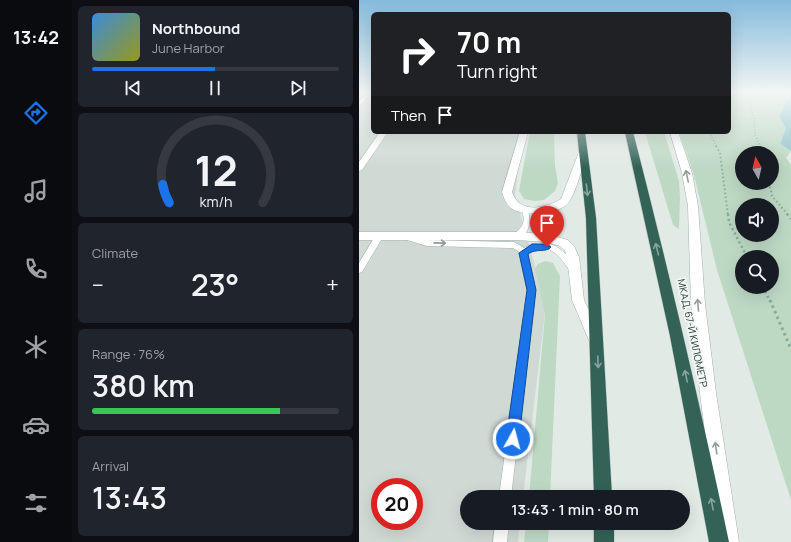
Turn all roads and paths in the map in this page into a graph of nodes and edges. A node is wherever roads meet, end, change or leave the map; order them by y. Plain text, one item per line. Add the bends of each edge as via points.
1 (754, 117) edge
2 (383, 134) edge
3 (523, 134) edge
4 (581, 134) edge
5 (629, 134) edge
6 (675, 134) edge
7 (710, 134) edge
8 (760, 146) edge
9 (583, 152) junction
10 (359, 168) edge
11 (771, 190) edge
12 (525, 209) junction
13 (791, 219) edge
14 (380, 235) junction
15 (402, 235) junction
16 (359, 236) edge
17 (517, 236) junction
18 (743, 250) edge
19 (523, 253) junction
20 (359, 270) edge
21 (574, 271) junction
22 (767, 294) edge
23 (597, 343) junction
24 (791, 349) edge
25 (506, 490) edge
26 (603, 490) edge
27 (501, 530) edge
28 (603, 530) edge
29 (500, 542) edge
30 (604, 542) edge
31 (719, 542) edge
32 (729, 542) edge

1 - 8 path via 755,135
2 - 10 street
3 - 12 street via 507,192 516,206
4 - 9 highway
31 -> 5 highway, МКАД, 67-Й КИЛОМЕТР via 693,408
32 -> 6 street via 699,319 693,206 687,173
7 - 18 path via 719,153 729,222
9 - 12 street via 565,201 550,209
9 -> 23 highway via 591,218
11 - 13 path via 772,196
12 - 17 lane via 526,226
14 - 15 street
14 - 16 street
14 - 20 lane
15 - 17 street
15 -> 19 lane via 427,243 514,245
17 - 21 street via 546,238 564,243 573,257
19 - 21 lane via 538,246 554,248
19 - 25 lane via 531,290
21 - 23 street via 578,300
22 - 24 path
23 -> 26 highway
27 - 29 lane
28 - 30 highway

